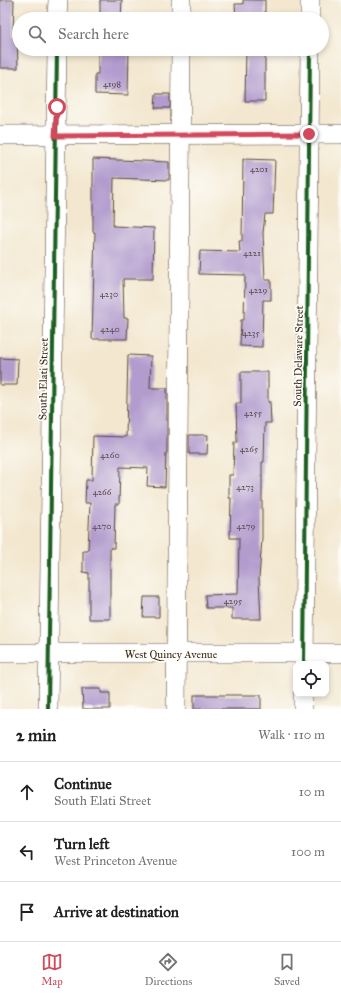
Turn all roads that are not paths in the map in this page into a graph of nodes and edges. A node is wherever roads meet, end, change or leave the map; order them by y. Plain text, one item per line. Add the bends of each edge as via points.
1 (58, 0) edge
2 (181, 0) edge
3 (310, 0) edge
4 (57, 12) edge
5 (181, 12) edge
6 (310, 12) edge
7 (57, 56) edge
8 (181, 56) edge
9 (310, 56) edge
10 (309, 134) junction
11 (341, 134) edge
12 (0, 135) edge
13 (180, 135) junction
14 (55, 136) junction
15 (341, 653) edge
16 (0, 654) edge
17 (49, 654) junction
18 (176, 654) junction
19 (304, 659) edge
20 (304, 697) edge
21 (48, 709) edge
22 (176, 709) edge
23 (303, 709) edge

1 - 4 street
2 - 5 street
3 - 6 street
7 - 14 street, South Elati Street
8 - 13 street
9 - 10 street, South Delaware Street
10 - 11 street
10 - 13 street
10 - 19 street, South Delaware Street
12 - 14 street
13 - 14 street
13 - 18 street
14 - 17 street, South Elati Street
15 - 19 street, West Quincy Avenue
16 - 17 street, West Quincy Avenue
17 - 18 street, West Quincy Avenue
17 - 21 street, South Elati Street
18 - 19 street, West Quincy Avenue
18 - 22 street
20 - 23 street

